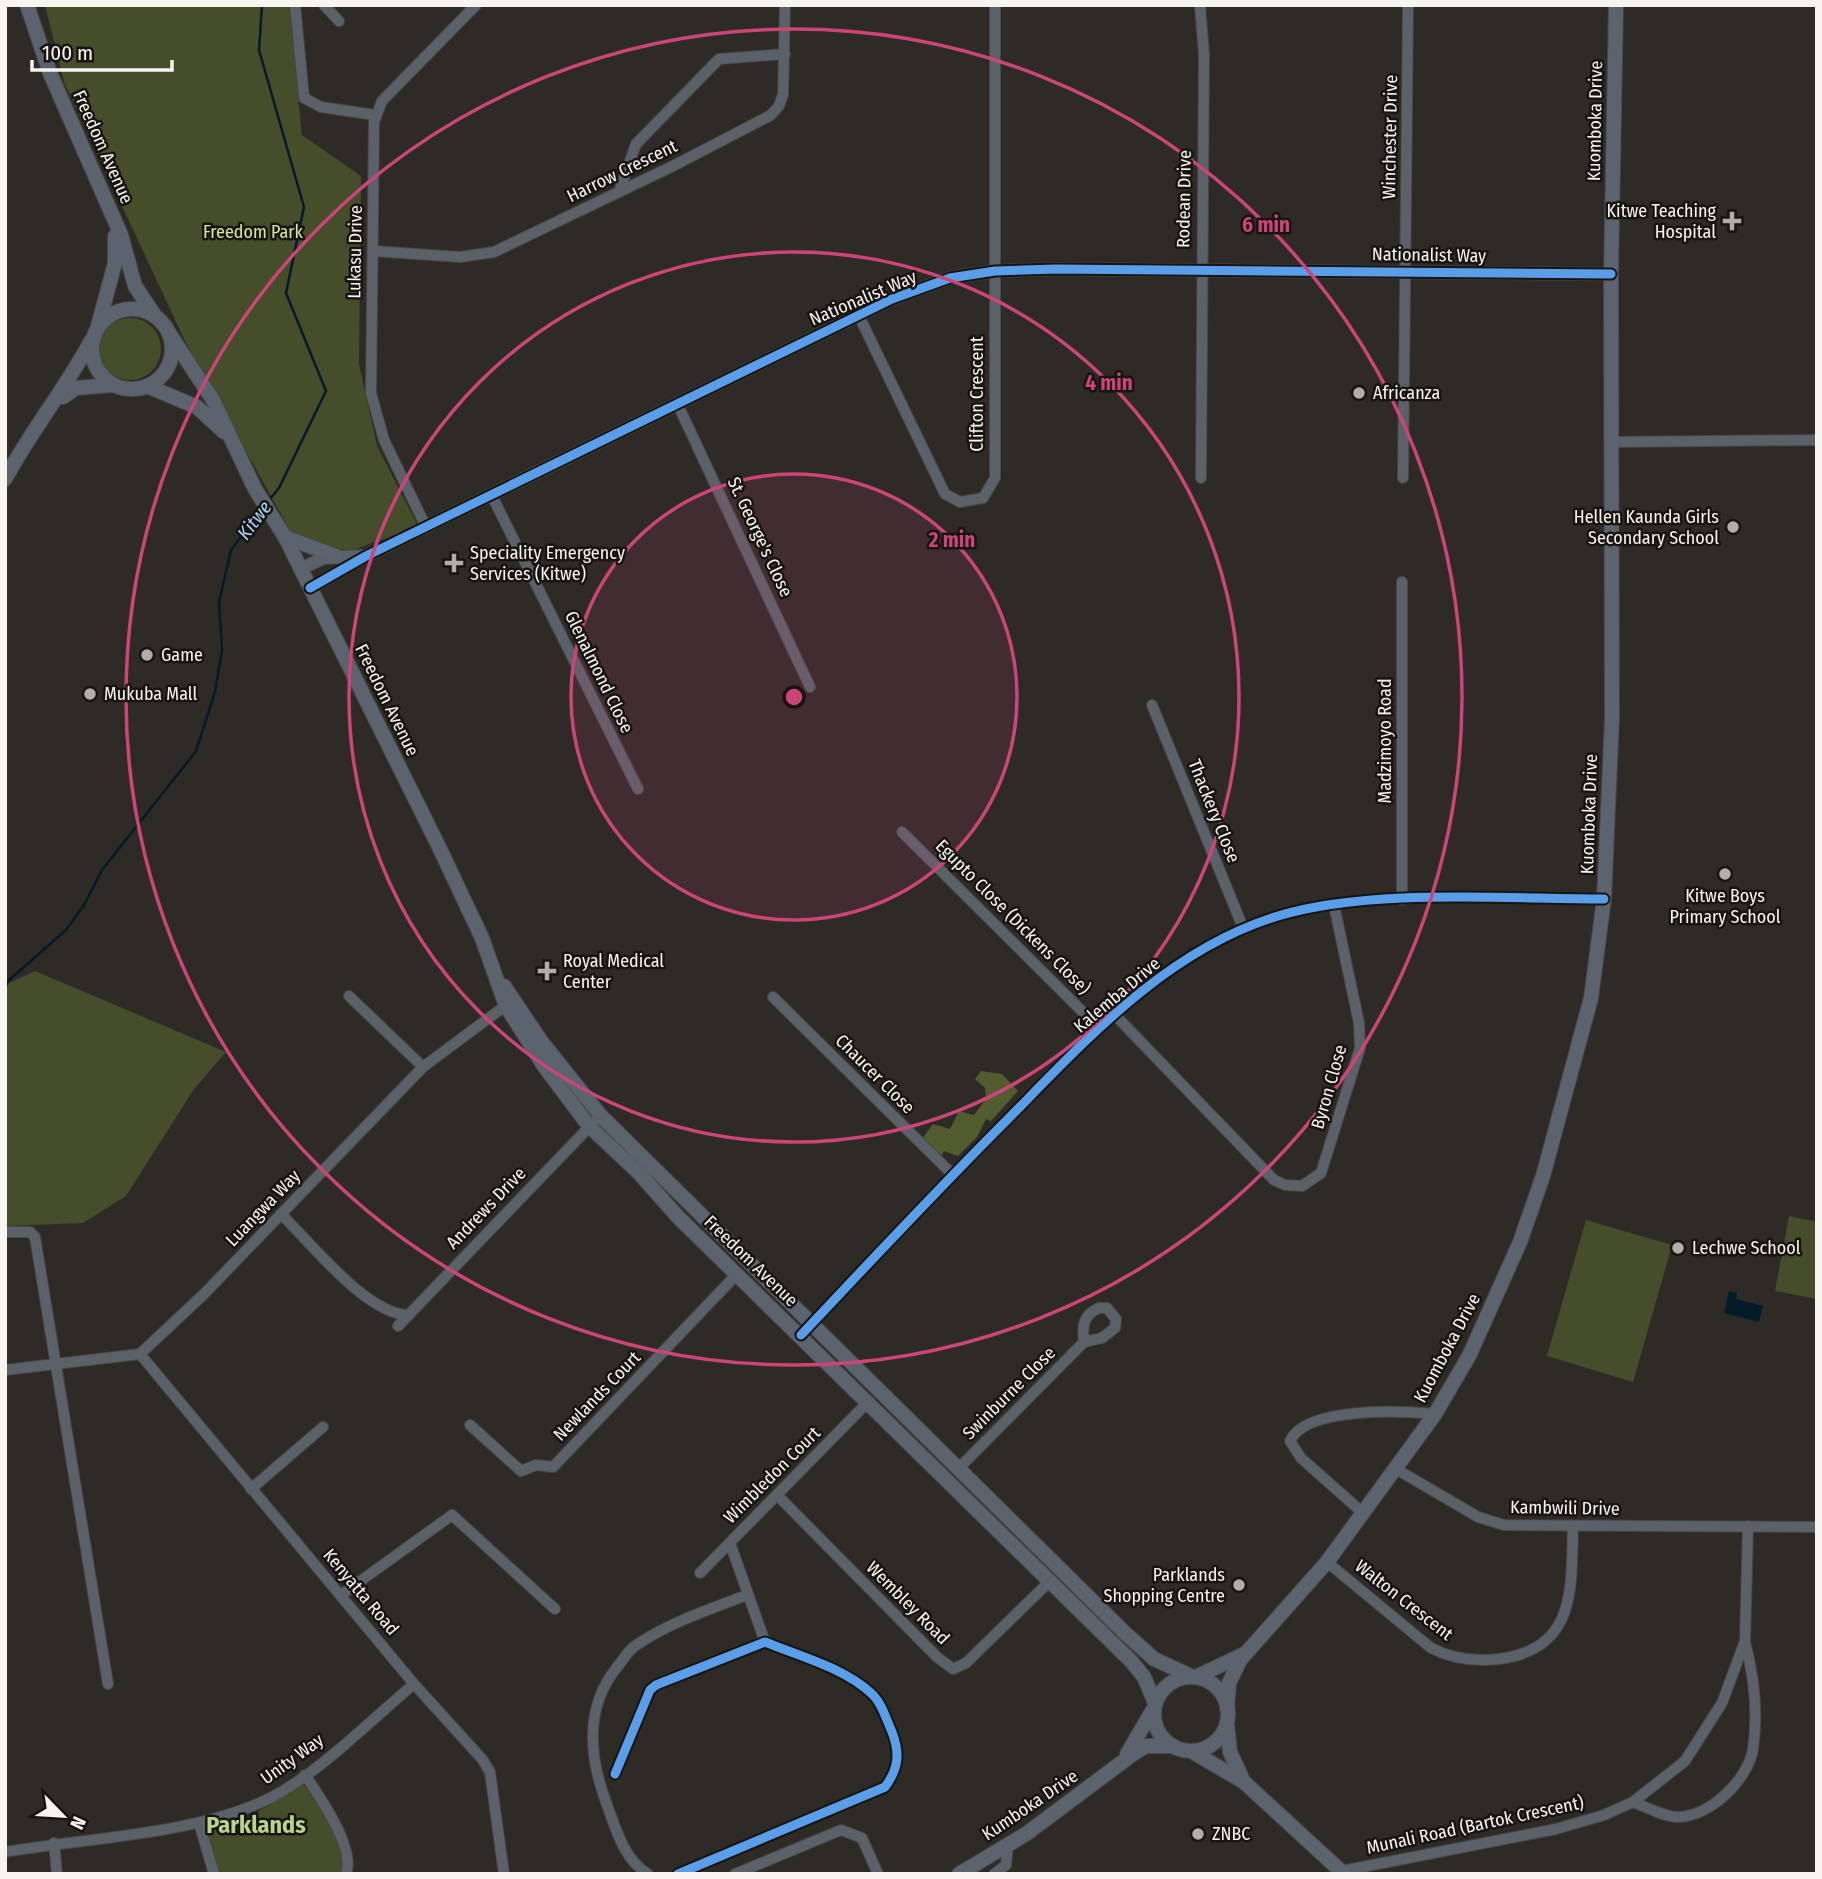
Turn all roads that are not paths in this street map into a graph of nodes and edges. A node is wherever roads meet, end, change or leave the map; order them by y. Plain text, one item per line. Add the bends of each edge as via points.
1 (27, 5) edge
2 (295, 5) edge
3 (324, 5) edge
4 (476, 5) edge
5 (785, 5) edge
6 (995, 5) edge
7 (1200, 5) edge
8 (1408, 5) edge
9 (1616, 5) edge
10 (339, 21) dead end
11 (785, 54) junction
12 (375, 115) junction
13 (619, 191) junction
14 (116, 224) junction
15 (373, 251) junction
16 (1201, 269) junction
17 (1405, 270) junction
18 (995, 271) junction
19 (1611, 274) junction
20 (858, 314) junction
21 (155, 316) junction
22 (169, 333) junction
23 (94, 335) junction
24 (112, 385) junction
25 (147, 386) junction
26 (56, 402) junction
27 (677, 403) junction
28 (233, 440) junction
29 (1817, 440) edge
30 (1613, 442) junction
31 (1201, 478) dead end
32 (1403, 478) dead end
33 (5, 480) edge
34 (492, 496) junction
35 (426, 527) junction
36 (285, 537) junction
37 (336, 556) junction
38 (366, 556) junction
39 (300, 569) junction
40 (1402, 582) dead end
41 (310, 588) junction
42 (810, 687) dead end
43 (1152, 705) dead end
44 (638, 789) dead end
45 (902, 832) dead end
46 (1604, 899) junction
47 (1402, 900) junction
48 (1334, 905) junction
49 (1244, 930) junction
50 (349, 996) dead end
51 (773, 998) dead end
52 (510, 1002) junction
53 (1114, 1014) junction
54 (1098, 1027) junction
55 (423, 1067) junction
56 (601, 1116) junction
57 (589, 1126) junction
58 (953, 1175) junction
59 (281, 1214) junction
60 (5, 1232) edge
61 (737, 1274) junction
62 (409, 1315) junction
63 (812, 1324) junction
64 (398, 1326) dead end
65 (801, 1335) junction
66 (1084, 1342) dead end
67 (140, 1354) junction
68 (56, 1362) junction
69 (5, 1370) edge
70 (869, 1401) junction
71 (1435, 1414) junction
72 (470, 1425) dead end
73 (323, 1427) dead end
74 (959, 1468) junction
75 (1396, 1469) junction
76 (251, 1489) junction
77 (777, 1494) junction
78 (1363, 1513) junction
79 (987, 1518) junction
80 (1573, 1526) junction
81 (1748, 1526) junction
82 (1817, 1527) edge
83 (730, 1543) junction
84 (1039, 1548) junction
85 (1327, 1562) junction
86 (700, 1573) dead end
87 (1050, 1581) junction
88 (341, 1595) junction
89 (747, 1595) junction
90 (555, 1609) dead end
91 (1745, 1641) junction
92 (765, 1642) junction
93 (1246, 1652) junction
94 (1193, 1676) junction
95 (108, 1684) dead end
96 (414, 1684) junction
97 (1155, 1706) junction
98 (1227, 1714) junction
99 (1172, 1746) junction
100 (1191, 1751) junction
101 (1119, 1763) junction
102 (615, 1774) dead end
103 (305, 1775) junction
104 (1244, 1782) junction
105 (1633, 1802) junction
106 (199, 1823) junction
107 (54, 1843) junction
108 (1008, 1844) junction
109 (5, 1852) edge
110 (1343, 1872) edge
111 (57, 1874) edge
112 (214, 1874) edge
113 (346, 1874) edge
114 (504, 1874) edge
115 (649, 1874) edge
116 (678, 1874) edge
117 (735, 1874) edge
118 (878, 1874) edge
119 (959, 1874) edge
120 (994, 1874) edge

1 - 14 main road, Freedom Avenue via 50,73
2 - 12 street via 304,98 321,107
3 - 10 street
4 - 12 street via 382,101
5 - 11 street, Harrow Crescent
6 - 18 street, Clifton Crescent
7 - 16 street, Rodean Drive via 1204,55
8 - 17 street, Winchester Drive
9 - 19 main road, Kuomboka Drive
11 - 13 street, Harrow Crescent via 783,95 771,115
11 - 13 street via 719,59 636,144
12 - 15 street, Lukasu Drive
13 - 15 street, Harrow Crescent via 487,254 460,257
14 - 21 main road, Freedom Avenue via 135,286
14 - 23 main road, Freedom Avenue via 114,263
15 - 35 street, Lukasu Drive via 373,403 384,440
16 - 17 street, Nationalist Way
16 - 18 street, Nationalist Way
16 - 31 street, Rodean Drive
17 - 19 street, Nationalist Way
17 - 32 street
18 - 20 street, Nationalist Way via 950,278
18 - 20 street, Clifton Crescent via 995,478 983,498 968,502 945,494
19 - 30 main road, Kuomboka Drive
20 - 27 street, Nationalist Way
21 - 22 main road
21 - 23 main road via 123,310 112,314
22 - 25 main road via 171,358 166,370
22 - 28 main road, Freedom Avenue via 199,376
23 - 24 main road via 93,360
23 - 26 main road
24 - 25 main road via 130,390
24 - 26 main road via 76,388
25 - 28 main road, Freedom Avenue via 197,407
26 - 33 main road
27 - 34 street, Nationalist Way
27 - 42 street, St. George's Close
28 - 36 main road, Freedom Avenue via 255,489
29 - 30 street
30 - 46 main road, Kuomboka Drive via 1612,719
34 - 35 street, Nationalist Way
34 - 44 street, Glenalmond Close
35 - 38 street, Nationalist Way
36 - 37 main road
36 - 39 main road, Freedom Avenue
37 - 38 street
37 - 39 street
38 - 41 street, Nationalist Way
39 - 41 main road, Freedom Avenue
40 - 47 street, Madzimoyo Road
41 - 52 main road, Freedom Avenue via 440,849
43 - 49 street, Thackery Close
45 - 54 street, Egupto Close (Dickens Close)
46 - 47 street, Kalemba Drive
46 - 71 main road, Kuomboka Drive via 1591,998 1543,1177 1495,1300
47 - 48 street, Kalemba Drive
48 - 49 street, Kalemba Drive via 1277,917
48 - 53 street, Byron Close via 1360,1048 1321,1173 1302,1186 1274,1180
49 - 53 street, Kalemba Drive via 1178,964
50 - 55 street
51 - 58 street, Chaucer Close
52 - 55 street, Luangwa Way
52 - 56 main road, Freedom Avenue
52 - 57 main road, Freedom Avenue via 544,1066
53 - 54 street, Kalemba Drive
54 - 58 street, Kalemba Drive
55 - 59 street, Luangwa Way
56 - 57 street, Andrews Drive
56 - 63 main road, Freedom Avenue
57 - 61 main road, Freedom Avenue
57 - 62 street, Andrews Drive
58 - 63 street, Kalemba Drive
59 - 62 street via 374,1302 387,1311
59 - 67 street, Luangwa Way
60 - 68 street via 30,1232 35,1237
61 - 65 main road, Freedom Avenue
61 - 72 street, Newlands Court via 553,1467 536,1465 521,1471
62 - 64 street, Andrews Drive
63 - 65 street, Kalemba Drive
63 - 74 main road, Freedom Avenue
65 - 70 main road, Freedom Avenue
66 - 74 street, Swinburne Close
67 - 68 street
67 - 76 street, Kenyatta Road
68 - 69 street
68 - 95 street
70 - 77 street, Wimbledon Court
70 - 79 main road, Freedom Avenue
71 - 75 main road, Kuomboka Drive
71 - 78 street via 1341,1416 1298,1428 1290,1441 1301,1458
73 - 76 street
74 - 84 main road, Freedom Avenue
75 - 78 main road, Kuomboka Drive
75 - 80 street, Kambwili Drive via 1490,1522
76 - 88 street, Kenyatta Road
77 - 83 street, Wimbledon Court
77 - 87 street, Wembley Road via 953,1670 966,1663
78 - 85 main road, Kuomboka Drive
79 - 84 main road
79 - 87 main road, Freedom Avenue
80 - 81 street, Kambwili Drive
80 - 85 street, Walton Crescent via 1571,1592 1561,1622 1538,1647 1507,1658 1471,1660 1431,1648
81 - 82 street, Kambwili Drive
81 - 91 street, Munali Road (Bartok Crescent)
83 - 86 street, Wimbledon Court
83 - 89 street
84 - 94 main road, Freedom Avenue via 1143,1651
85 - 93 main road, Kuomboka Drive
87 - 97 main road, Freedom Avenue via 1131,1661 1144,1677
88 - 90 street via 452,1515
88 - 96 street, Kenyatta Road
89 - 92 street
89 - 115 street via 634,1647 609,1676 596,1708 591,1739 594,1771 632,1861
91 - 105 street, Munali Road (Bartok Crescent) via 1722,1703 1703,1737 1685,1761
91 - 105 street via 1752,1669 1754,1722 1753,1752 1743,1771 1722,1799 1699,1813 1678,1817
92 - 102 street via 656,1685
92 - 116 street via 872,1693 898,1747 893,1777 876,1793
93 - 94 main road
93 - 98 main road via 1229,1683
94 - 97 main road via 1163,1688
94 - 98 main road via 1217,1687
96 - 103 street, Unity Way
96 - 114 street, Kenyatta Road via 487,1766
97 - 99 main road via 1157,1730
97 - 101 main road, Kumboka Drive
98 - 100 main road via 1224,1729 1211,1745
98 - 104 main road via 1230,1752
99 - 100 main road
99 - 101 main road, Kumboka Drive via 1146,1746
100 - 104 main road
101 - 108 main road, Kumboka Drive via 1077,1798
103 - 106 street, Unity Way via 272,1798
103 - 113 street via 333,1819 348,1863
104 - 110 main road
105 - 110 street, Munali Road (Bartok Crescent) via 1556,1829
106 - 107 street, Unity Way
106 - 112 street
107 - 109 street, Unity Way
107 - 111 street
108 - 119 main road, Kumboka Drive
108 - 120 street via 1006,1866
117 - 118 street via 841,1830 862,1838

